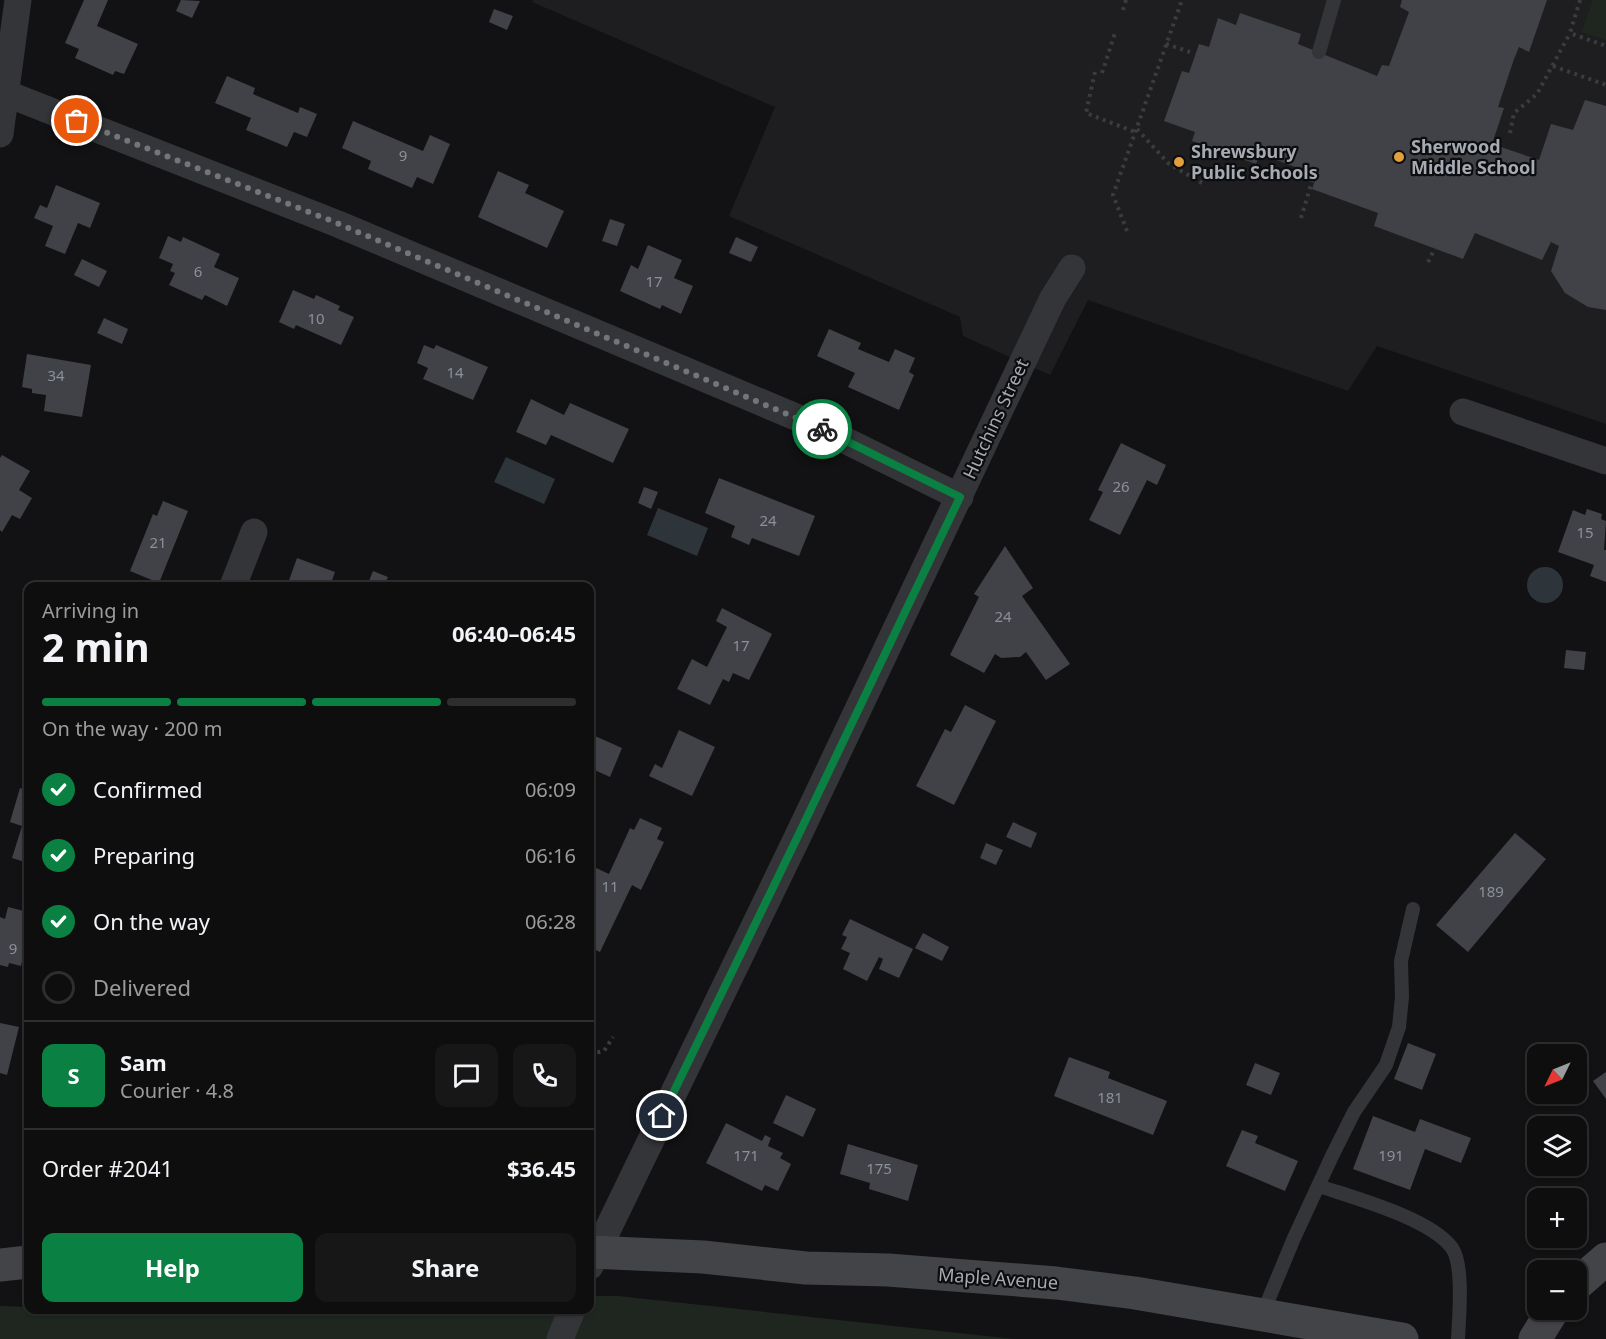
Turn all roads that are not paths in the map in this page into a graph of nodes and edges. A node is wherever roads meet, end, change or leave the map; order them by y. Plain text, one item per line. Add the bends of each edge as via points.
1 (18, 0) edge
2 (1334, 0) edge
3 (1319, 52) dead end
4 (3, 92) edge
5 (0, 134) edge
6 (1072, 268) dead end
7 (1463, 412) dead end
8 (1606, 461) edge
9 (960, 497) junction
10 (254, 532) dead end
11 (235, 582) edge
12 (1413, 909) dead end
13 (1319, 1186) junction
14 (594, 1251) edge
15 (594, 1257) edge
16 (1606, 1259) edge
17 (24, 1262) edge
18 (0, 1265) edge
19 (1587, 1275) edge
20 (570, 1314) edge
21 (1262, 1315) junction
22 (1547, 1320) edge
23 (1339, 1334) edge
24 (560, 1339) edge
25 (1402, 1339) edge
26 (1458, 1339) edge
27 (1535, 1339) edge

1 - 4 street
2 - 3 lane
4 - 5 street
4 - 9 street via 332,221 666,362 810,423
6 - 9 street, Hutchins Street via 1053,298
7 - 8 street
9 - 14 street, Hutchins Street
10 - 11 street
12 - 13 lane via 1401,961 1399,1027 1386,1065 1354,1112
13 - 21 lane
13 - 26 lane via 1397,1213 1433,1232 1452,1249 1460,1279
15 - 21 main road, Maple Avenue via 703,1257 806,1268 1056,1283
16 - 19 main road
17 - 18 main road
20 - 24 street
21 - 23 main road, Maple Avenue
22 - 27 main road
23 - 25 main road, Maple Avenue

